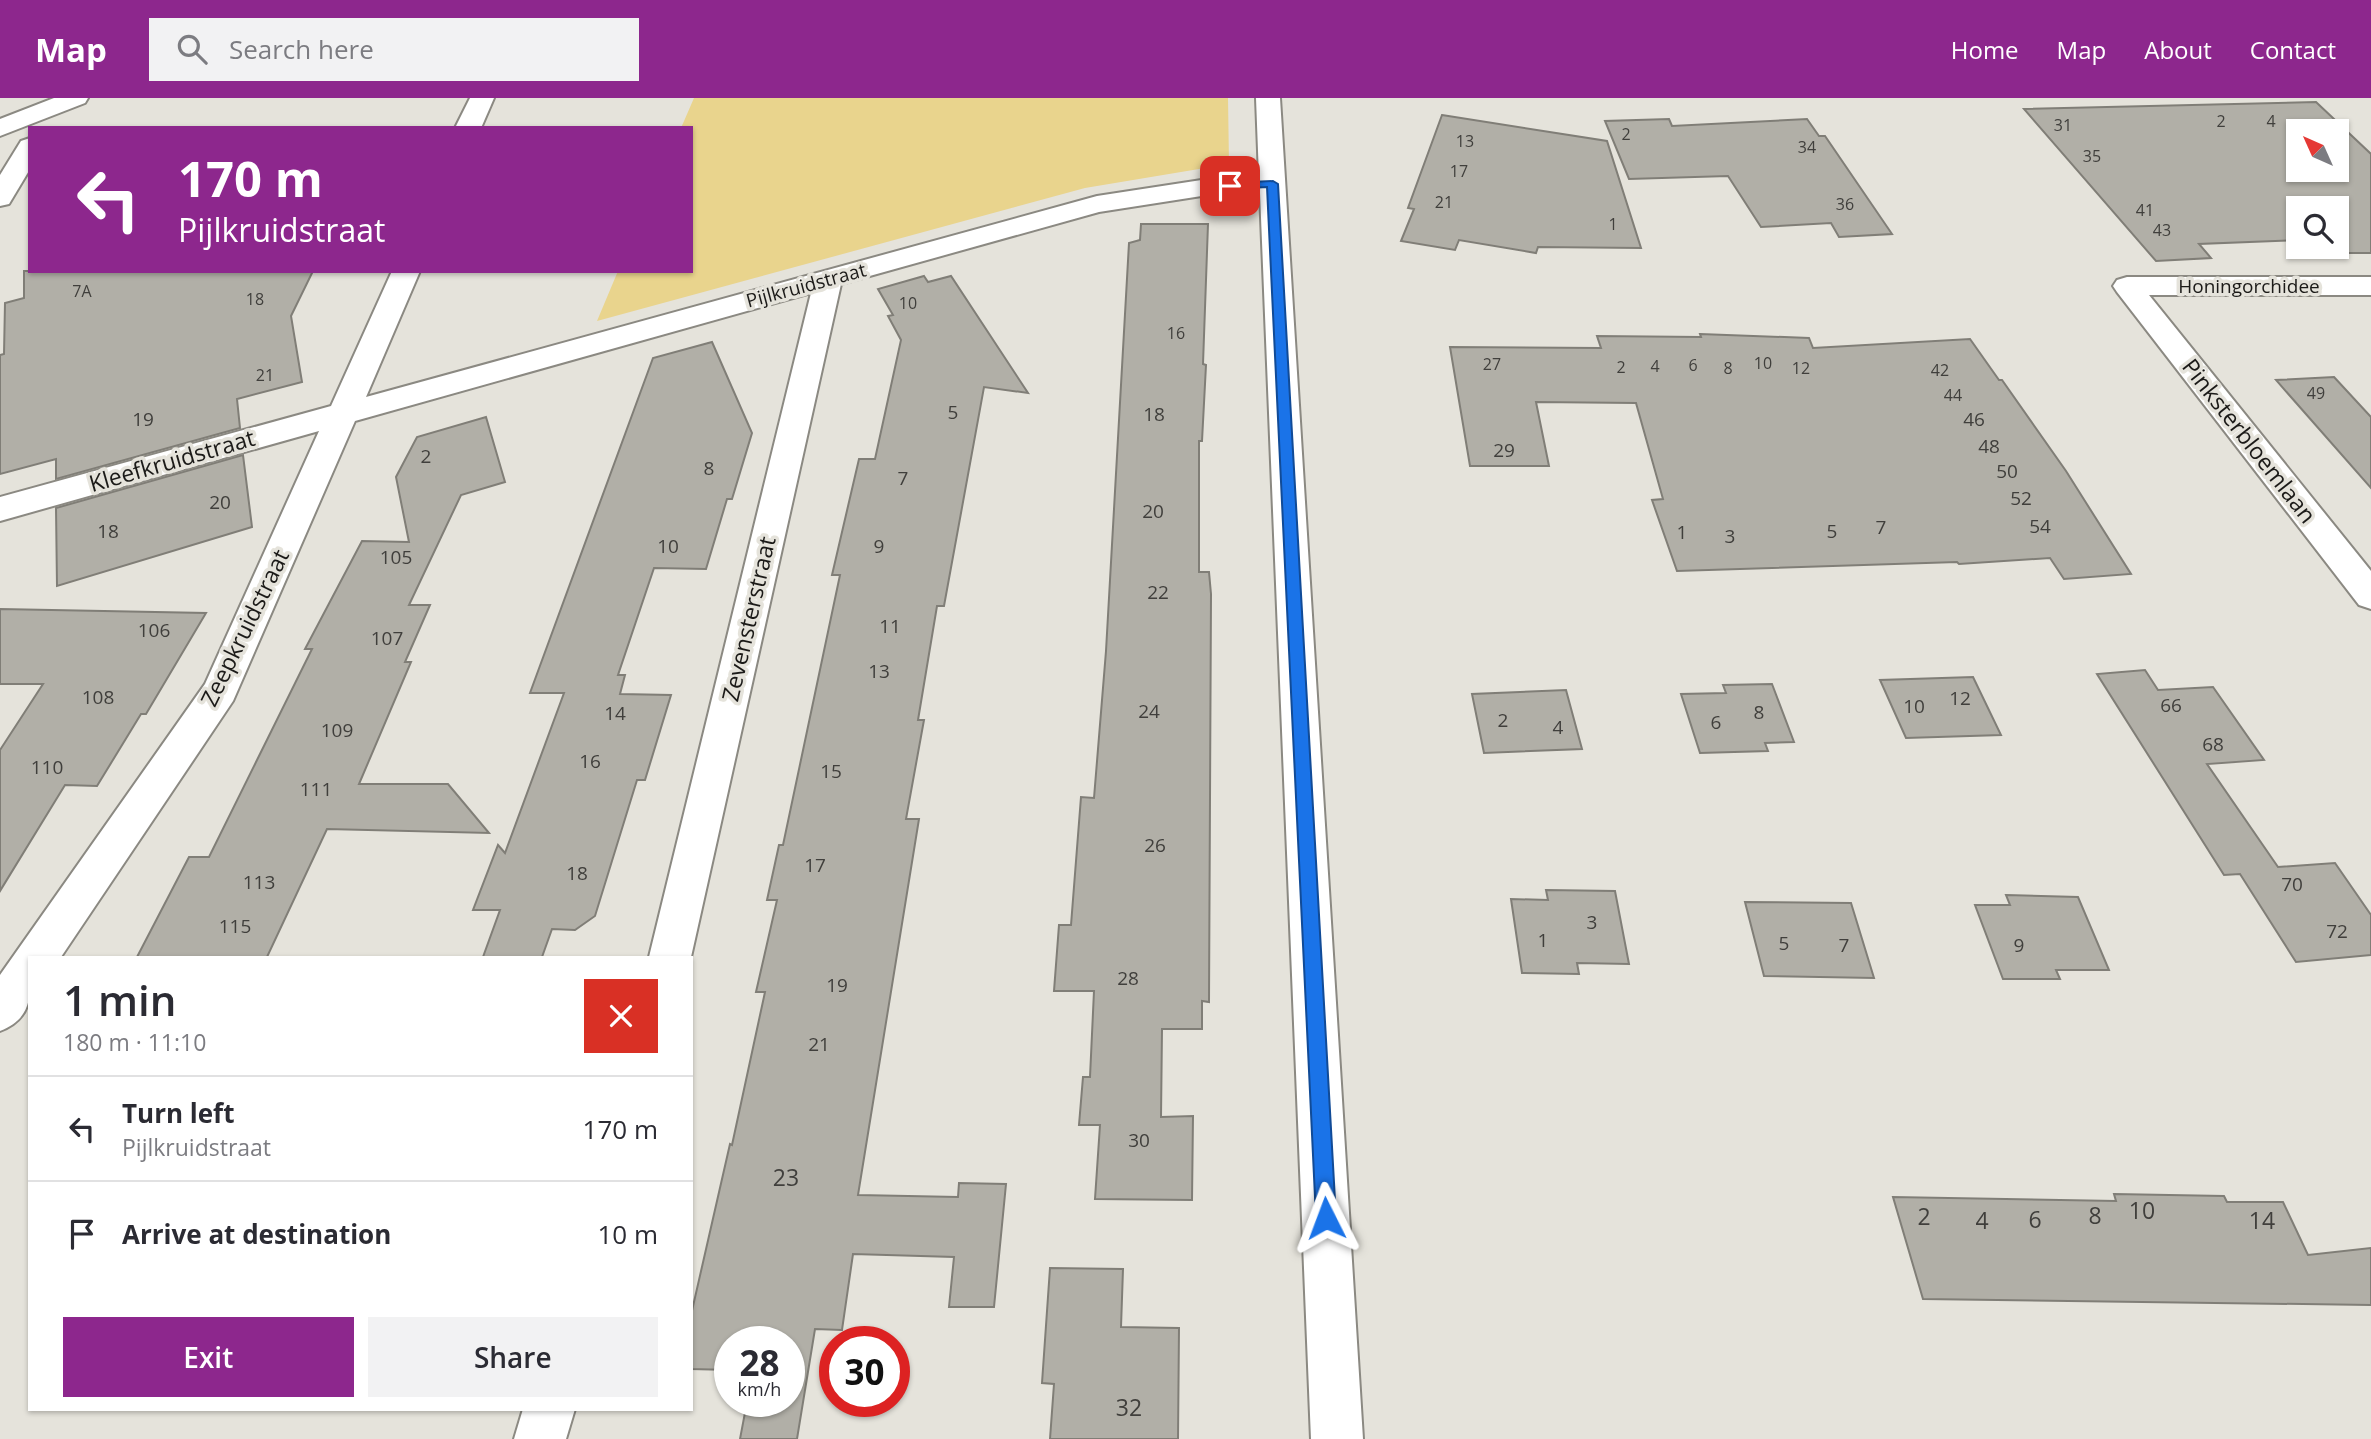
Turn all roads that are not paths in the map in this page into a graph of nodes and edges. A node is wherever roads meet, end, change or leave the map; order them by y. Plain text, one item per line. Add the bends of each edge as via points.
1 (76, 98) edge
2 (482, 98) edge
3 (1268, 98) edge
4 (30, 123) edge
5 (469, 126) edge
6 (0, 128) edge
7 (28, 149) edge
8 (1273, 184) junction
9 (0, 198) edge
10 (405, 273) edge
11 (828, 280) junction
12 (2127, 286) joint
13 (2371, 286) edge
14 (345, 412) junction
15 (0, 509) edge
16 (2371, 596) edge
17 (38, 956) edge
18 (670, 956) edge
19 (28, 970) edge
20 (0, 1011) edge
21 (548, 1411) edge
22 (540, 1439) edge
23 (1337, 1439) edge

1 - 4 street
2 - 5 street
3 - 8 street
4 - 6 street
7 - 9 street
8 - 11 street, Pijlkruidstraat via 1208,187 1097,204
8 - 23 street
10 - 14 street, Zeepkruidstraat
11 - 14 street, Pijlkruidstraat
11 - 18 street, Zevensterstraat
12 - 13 street, Honingorchidee
12 - 16 street, Pinksterbloemlaan
14 - 15 street, Kleefkruidstraat
14 - 17 street, Zeepkruidstraat via 220,691
19 - 20 street
21 - 22 street

